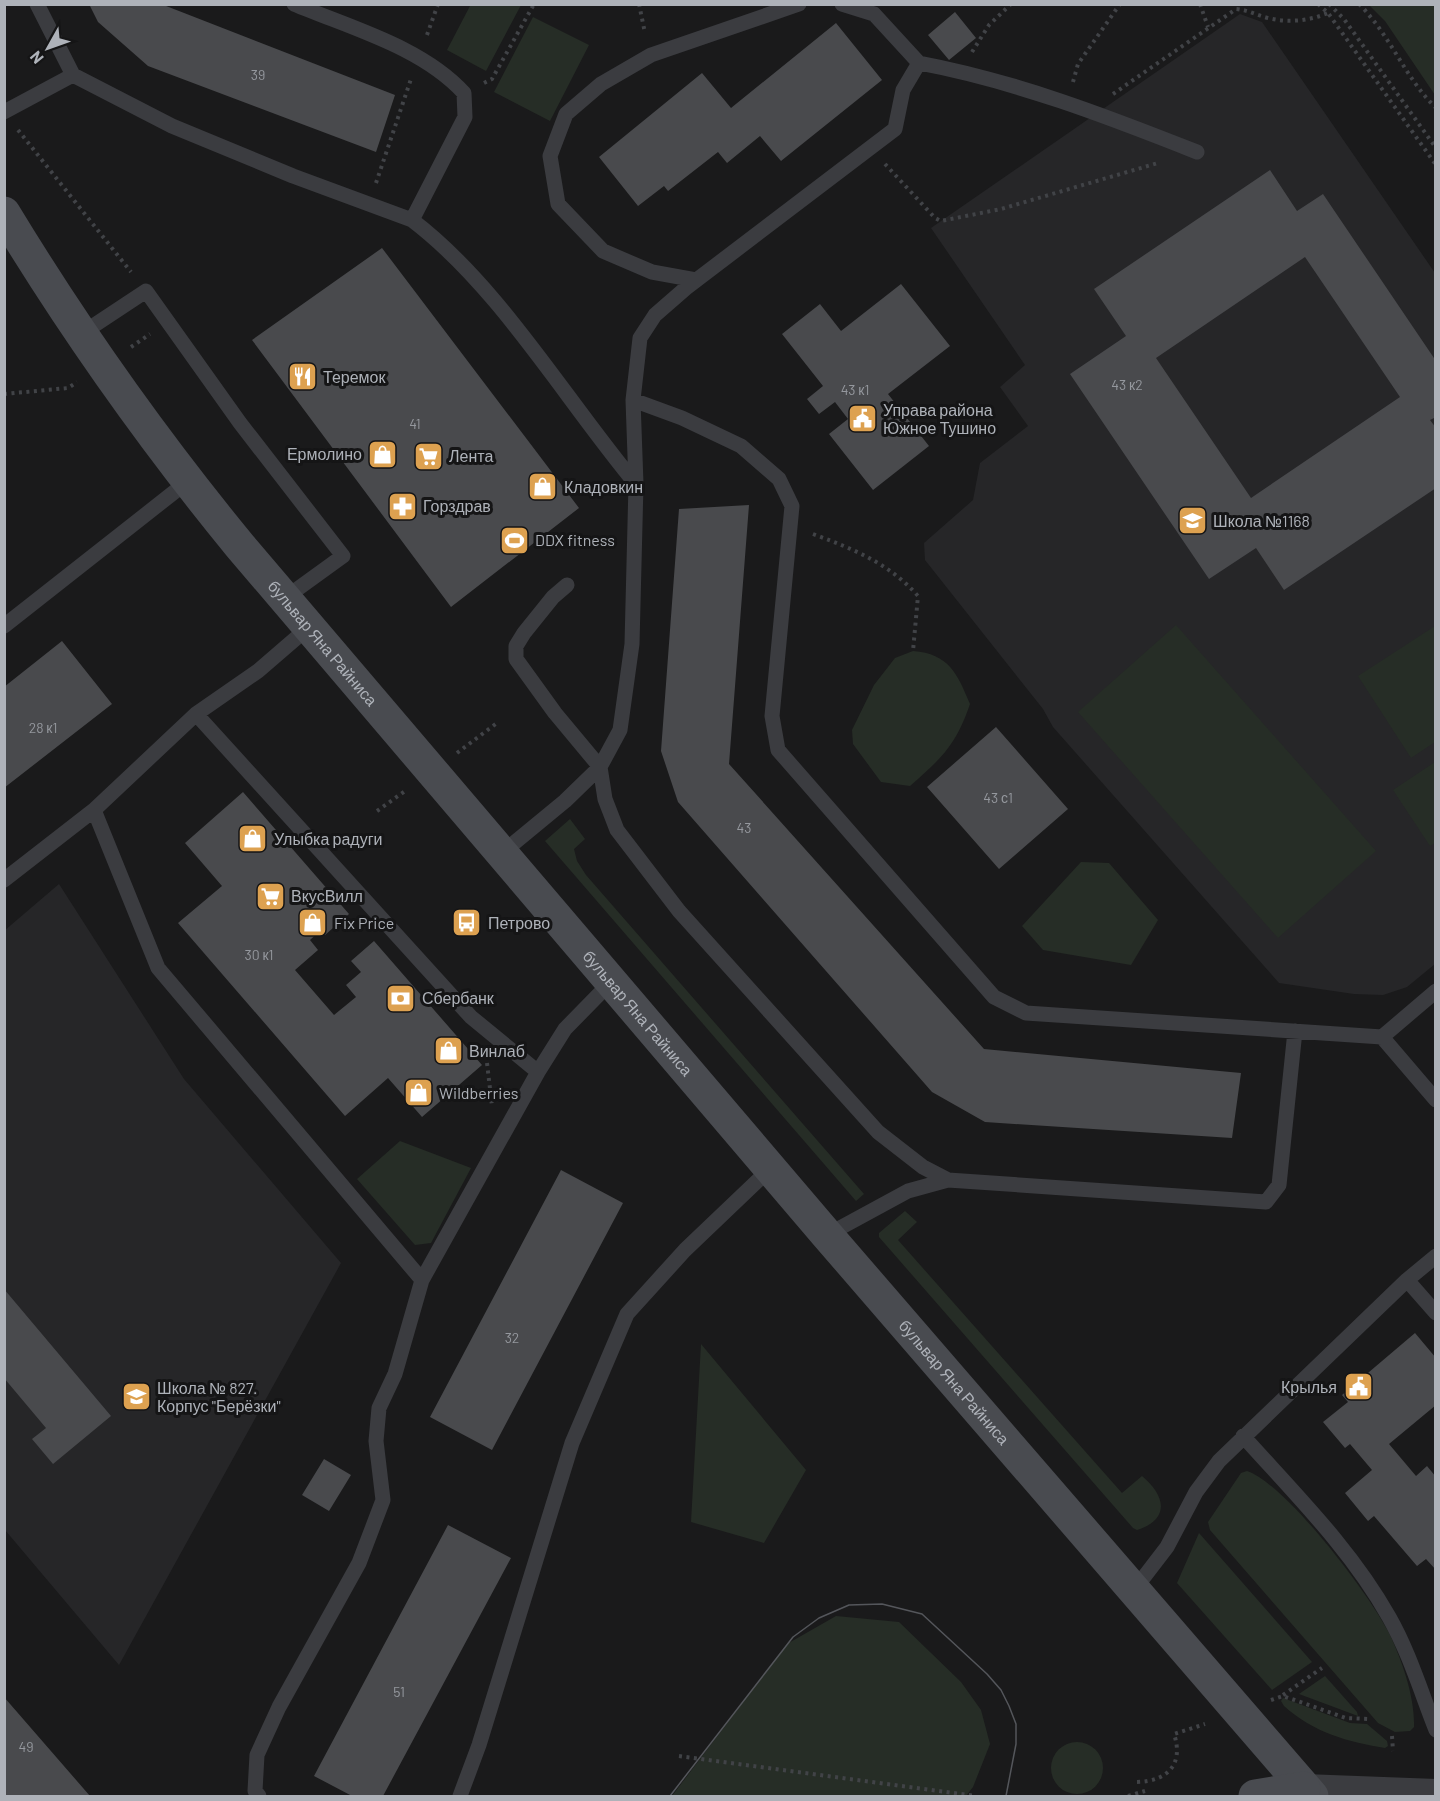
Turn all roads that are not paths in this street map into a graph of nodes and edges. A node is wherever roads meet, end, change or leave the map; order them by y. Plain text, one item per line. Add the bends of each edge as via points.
1 (37, 4) edge
2 (294, 4) edge
3 (799, 4) edge
4 (843, 4) edge
5 (919, 63) junction
6 (73, 75) junction
7 (8, 118) edge
8 (1197, 152) road end
9 (4, 213) edge
10 (412, 220) junction
11 (696, 280) junction
12 (81, 334) junction
13 (633, 400) junction
14 (187, 482) junction
15 (636, 484) junction
16 (567, 585) dead end
17 (285, 598) junction
18 (4, 626) edge
19 (309, 627) junction
20 (196, 714) junction
21 (600, 767) junction
22 (94, 810) junction
23 (502, 853) junction
24 (4, 880) edge
25 (612, 981) junction
26 (1436, 991) edge
27 (1295, 1031) junction
28 (1382, 1036) junction
29 (538, 1072) junction
30 (1436, 1100) edge
31 (771, 1168) junction
32 (948, 1180) junction
33 (827, 1235) junction
34 (1436, 1256) edge
35 (422, 1280) junction
36 (1407, 1280) junction
37 (1436, 1313) edge
38 (1243, 1437) junction
39 (1134, 1590) junction
40 (1436, 1730) edge
41 (1308, 1792) edge
42 (1436, 1793) edge
43 (259, 1797) edge
44 (460, 1797) edge
45 (1255, 1797) edge

1 - 6 lane
2 - 10 lane via 418,58 448,75 464,93 465,117
3 - 11 lane via 651,55 601,84 566,114 550,156 558,204 603,251 651,272
4 - 5 lane via 874,14
5 - 8 lane via 961,71 1090,110
5 - 11 lane via 903,90 895,129
6 - 7 lane
6 - 10 lane via 172,126
9 - 12 main road, бульвар Яна Райниса
10 - 15 lane via 442,242 500,308
11 - 13 lane via 655,315 640,338
12 - 14 main road, бульвар Яна Райниса
12 - 17 lane via 146,291 240,423 343,556
13 - 15 lane
13 - 27 lane via 682,418 741,447 779,479 792,507 772,716 778,750 994,997 1026,1012
14 - 17 main road, бульвар Яна Райниса
14 - 18 lane
15 - 21 lane via 632,644 620,730
16 - 21 lane via 524,633 516,646 516,659
17 - 19 main road, бульвар Яна Райниса
19 - 20 lane via 258,671
19 - 23 main road, бульвар Яна Райниса
20 - 22 lane
20 - 29 lane via 471,1017
21 - 23 lane
21 - 32 lane via 605,799 617,830 679,911 878,1132 923,1167
22 - 24 lane
22 - 35 lane via 158,968
23 - 25 main road, бульвар Яна Райниса
25 - 29 lane via 565,1029
25 - 31 main road, бульвар Яна Райниса
26 - 28 lane
27 - 28 lane
27 - 32 lane via 1279,1185 1266,1202
28 - 30 lane
29 - 35 lane
31 - 33 main road, бульвар Яна Райниса
31 - 44 lane via 627,1314 572,1443
32 - 33 lane via 908,1191
33 - 39 main road, бульвар Яна Райниса
34 - 36 lane
35 - 43 lane via 394,1374 379,1408 376,1441 383,1500 359,1563 279,1707 257,1755 255,1791
36 - 37 lane
36 - 38 lane
38 - 39 lane via 1196,1492 1167,1547
38 - 40 lane via 1316,1517 1389,1616
39 - 41 main road, бульвар Яна Райниса
41 - 42 street
41 - 45 main road

